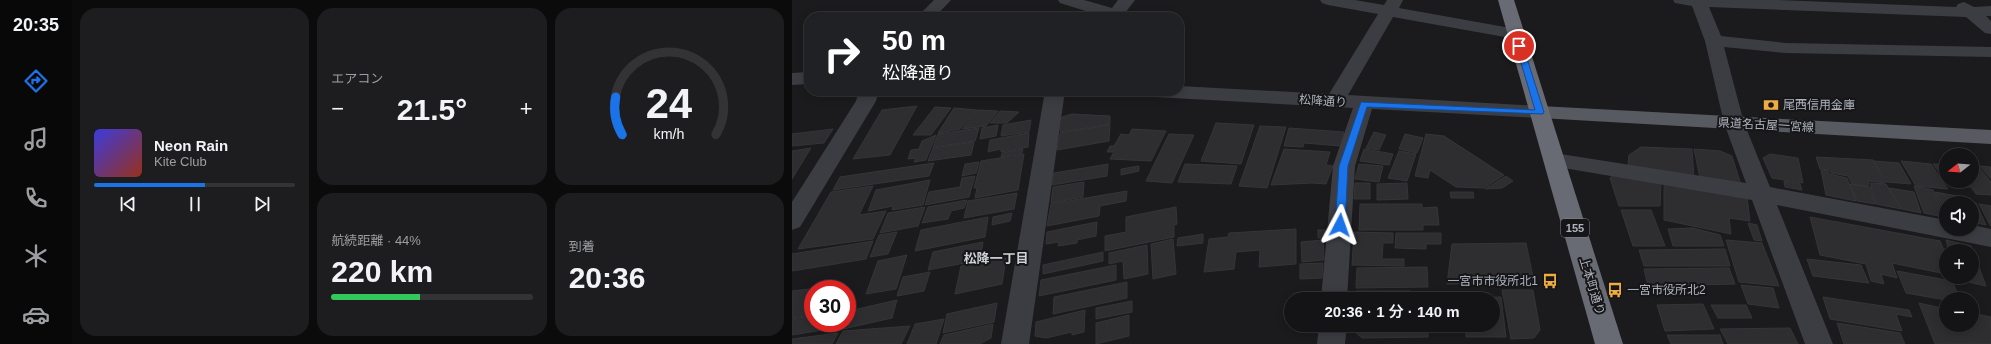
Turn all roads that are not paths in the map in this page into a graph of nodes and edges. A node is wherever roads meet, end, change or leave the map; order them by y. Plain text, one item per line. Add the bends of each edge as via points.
1 (943, 0) edge
2 (1066, 0) edge
3 (1127, 0) edge
4 (1328, 0) edge
5 (1506, 0) edge
6 (1955, 0) edge
7 (1693, 1) edge
8 (1392, 6) edge
9 (1991, 11) edge
10 (930, 12) edge
11 (1104, 12) edge
12 (1117, 12) edge
13 (1970, 12) junction
14 (1991, 29) edge
15 (1516, 34) junction
16 (1714, 41) junction
17 (1991, 52) edge
18 (792, 78) edge
19 (804, 78) edge
20 (1184, 93) edge
21 (868, 96) edge
22 (1053, 96) edge
23 (1334, 102) junction
24 (1364, 104) junction
25 (1540, 112) junction
26 (1734, 123) junction
27 (1991, 137) edge
28 (1554, 160) junction
29 (1761, 193) junction
30 (792, 221) edge
31 (1939, 228) edge
32 (1979, 236) edge
33 (1991, 238) edge
34 (1335, 292) edge
35 (1332, 332) edge
36 (1015, 344) edge
37 (1331, 344) edge
38 (1609, 344) edge
39 (1819, 344) edge

1 - 10 street
2 - 11 street
3 - 12 street
4 - 8 street
5 - 15 highway, 155
6 - 13 street
7 - 13 street
7 - 16 street
8 - 15 street
8 - 23 street
9 - 13 street
13 - 14 street
15 - 25 highway, 155
16 - 17 street via 1786,48
16 - 26 street
18 - 19 street
20 - 23 street, 松降通り
21 - 30 street
22 - 36 street
23 - 24 street, 松降通り
24 - 25 street, 松降通り
24 - 34 street via 1344,166
25 - 26 main road, 県道名古屋一宮線
25 - 28 highway, 上本町通り / 155
26 - 27 main road, 県道名古屋一宮線
26 - 29 street
28 - 29 street
28 - 38 highway, 上本町通り / 155
29 - 31 street
29 - 39 street
32 - 33 street
35 - 37 street

